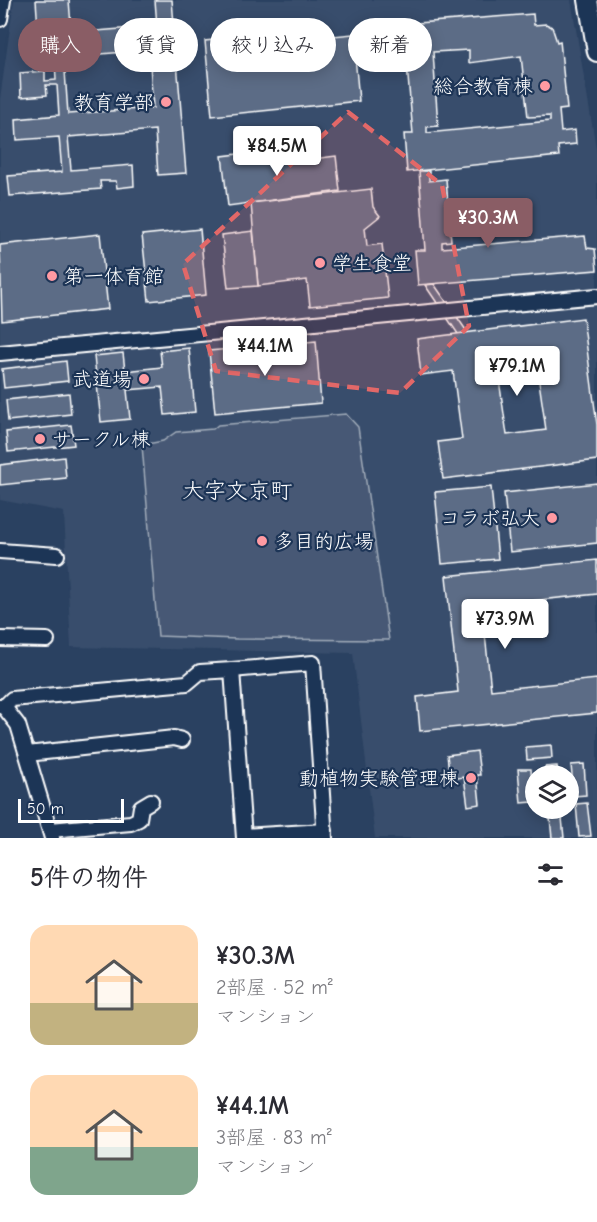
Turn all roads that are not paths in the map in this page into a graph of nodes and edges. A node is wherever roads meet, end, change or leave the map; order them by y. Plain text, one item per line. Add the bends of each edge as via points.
1 (3, 0) edge
2 (588, 0) edge
3 (0, 19) edge
4 (597, 52) edge
5 (597, 296) edge
6 (0, 353) edge
7 (0, 551) edge
8 (57, 555) dead end
9 (0, 639) edge
10 (47, 640) dead end
11 (232, 670) junction
12 (2, 706) edge
13 (182, 740) dead end
14 (27, 754) junction
15 (151, 801) dead end
16 (51, 834) edge
17 (325, 835) edge
18 (244, 837) edge

1 - 3 street
2 - 4 main road
5 - 6 street
7 - 8 street
9 - 10 street
11 - 12 street via 200,672 186,683 12,699
11 - 17 street via 314,663
11 - 18 street
12 - 14 street via 18,725
13 - 14 street
14 - 16 street
15 - 16 street via 141,807 139,819 131,823
17 - 18 street

